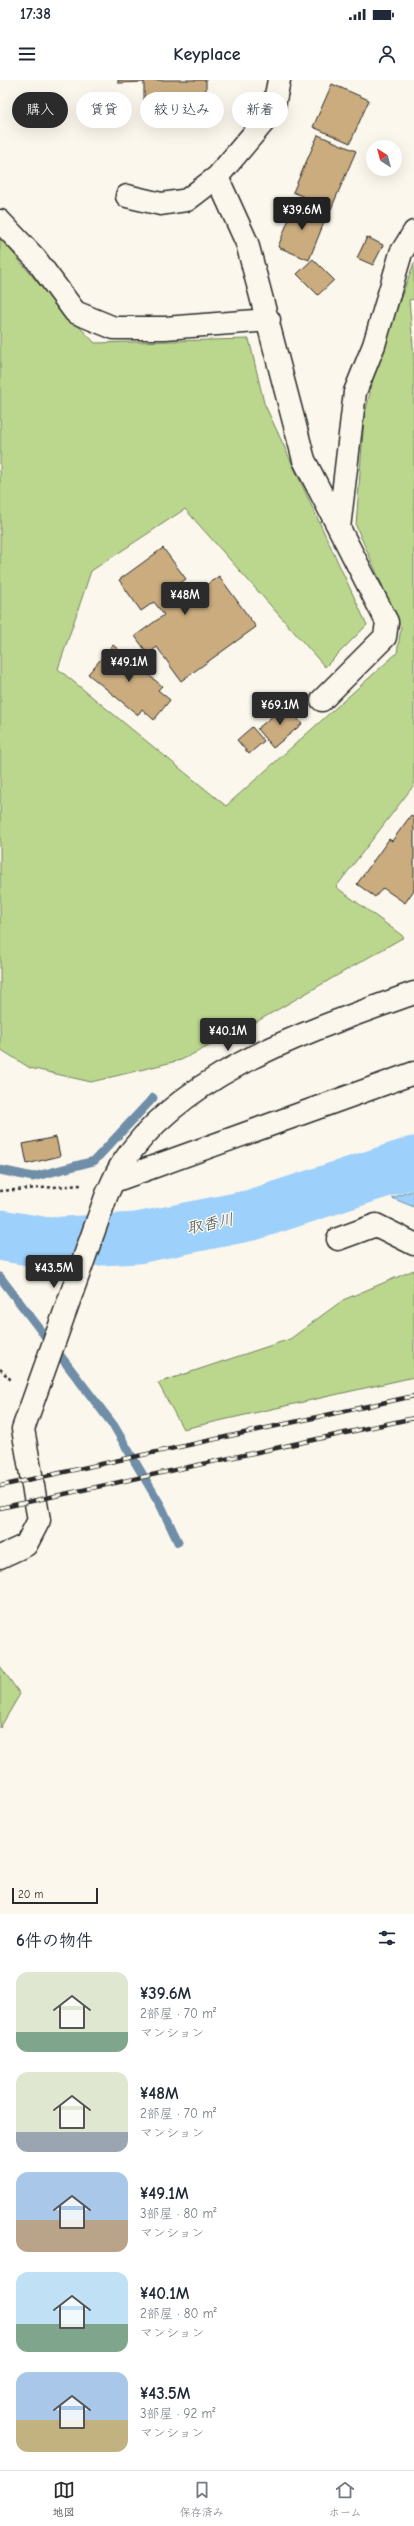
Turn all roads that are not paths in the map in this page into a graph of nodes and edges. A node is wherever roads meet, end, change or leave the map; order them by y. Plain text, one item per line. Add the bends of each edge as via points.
1 (279, 80) edge
2 (217, 177) junction
3 (127, 196) dead end
4 (0, 221) edge
5 (414, 232) edge
6 (269, 320) junction
7 (340, 528) junction
8 (322, 700) dead end
9 (414, 993) edge
10 (414, 1073) edge
11 (114, 1180) junction
12 (338, 1239) dead end
13 (414, 1244) edge
14 (0, 1557) edge

1 - 2 street via 272,111
2 - 3 street via 187,200 161,204
2 - 6 street via 248,243
4 - 6 street via 35,258 76,312 114,328 165,328
5 - 7 street via 401,253 374,345 356,392
6 - 7 street via 304,460
7 - 8 street via 387,622 385,637
9 - 11 street via 294,1037 209,1081 153,1126
10 - 11 street
11 - 14 street via 23,1430 39,1520 26,1545
12 - 13 street via 376,1225

